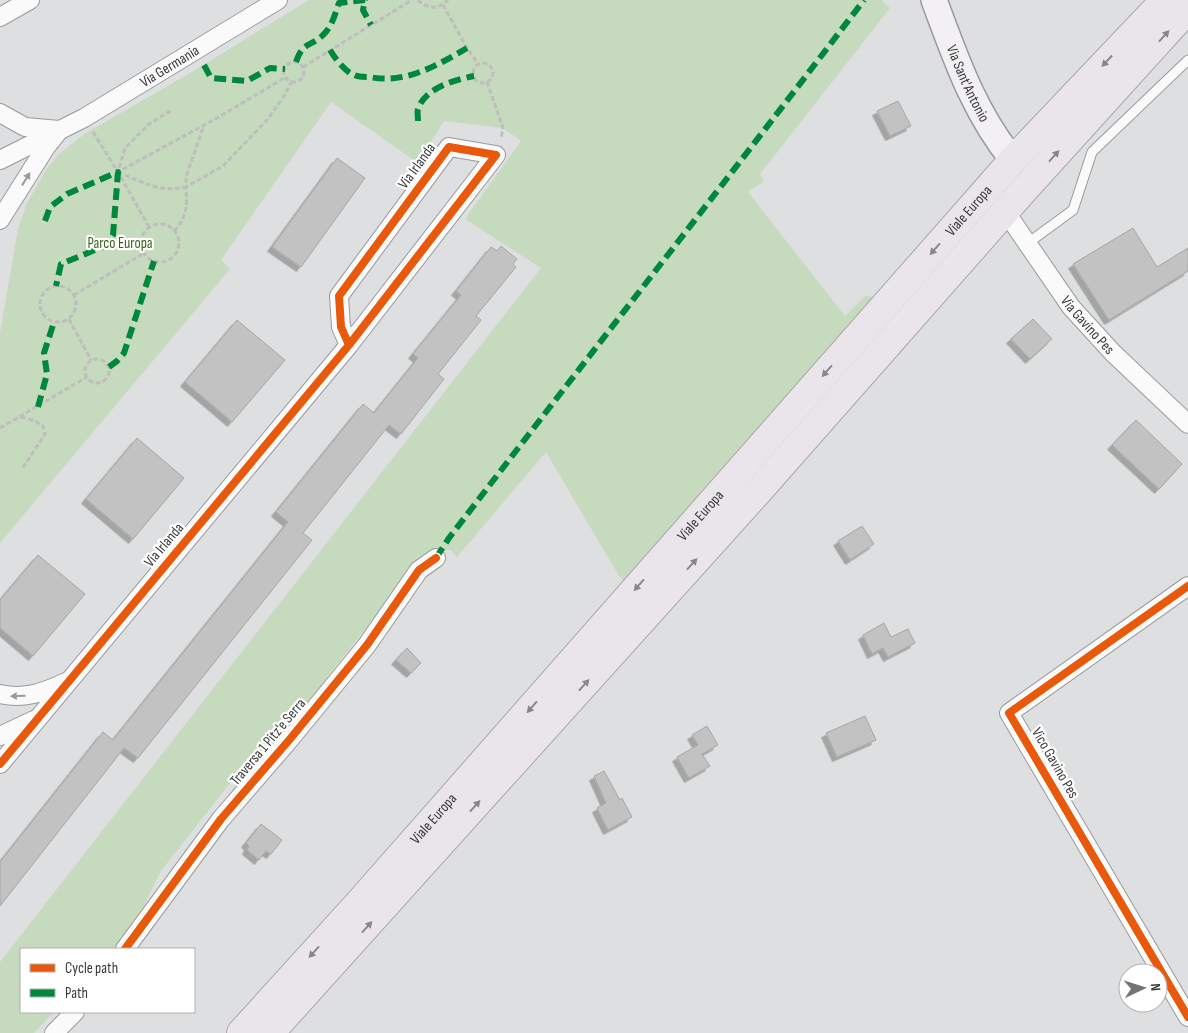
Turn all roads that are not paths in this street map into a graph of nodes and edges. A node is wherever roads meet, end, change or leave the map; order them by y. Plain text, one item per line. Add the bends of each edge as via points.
1 (30, 0) edge
2 (278, 0) edge
3 (934, 0) edge
4 (1165, 0) edge
5 (1188, 9) edge
6 (0, 18) edge
7 (1188, 60) edge
8 (0, 113) edge
9 (60, 130) junction
10 (0, 160) edge
11 (1013, 160) junction
12 (1005, 211) junction
13 (0, 220) edge
14 (1028, 243) junction
15 (349, 345) junction
16 (1188, 424) edge
17 (436, 558) dead end
18 (1188, 586) edge
19 (69, 681) junction
20 (0, 694) edge
21 (39, 717) junction
22 (0, 736) edge
23 (0, 764) edge
24 (126, 948) edge
25 (74, 1013) edge
26 (1188, 1017) edge
27 (54, 1033) edge
28 (241, 1033) edge
29 (270, 1033) edge

1 - 6 street
2 - 9 street, Via Germania
3 - 11 street, Via Sant'Antonio via 966,85 997,141
4 -> 11 main road, Viale Europa
12 -> 5 main road, Viale Europa
7 - 14 lane via 1092,152 1073,210
8 - 9 street via 25,127
9 - 10 street, Via Germania
13 -> 9 street, Via Germania
11 -> 28 main road, Viale Europa
12 - 14 street, Via Gavino Pes
29 -> 12 main road, Viale Europa via 763,486
14 - 16 street, Via Gavino Pes via 1071,308
15 - 15 street, Via Irlanda via 341,327 338,296 449,147 496,154
15 - 19 street, Via Irlanda
17 - 24 street, Traversa 1 Pitz'e Serra via 419,570 367,645 220,819
18 - 26 street, Vico Gavino Pes via 1009,713
19 -> 20 street, Via Irlanda via 32,695
19 - 21 street, Via Irlanda
21 - 22 street, Via Irlanda
21 - 23 street, Via Irlanda
25 - 27 street

